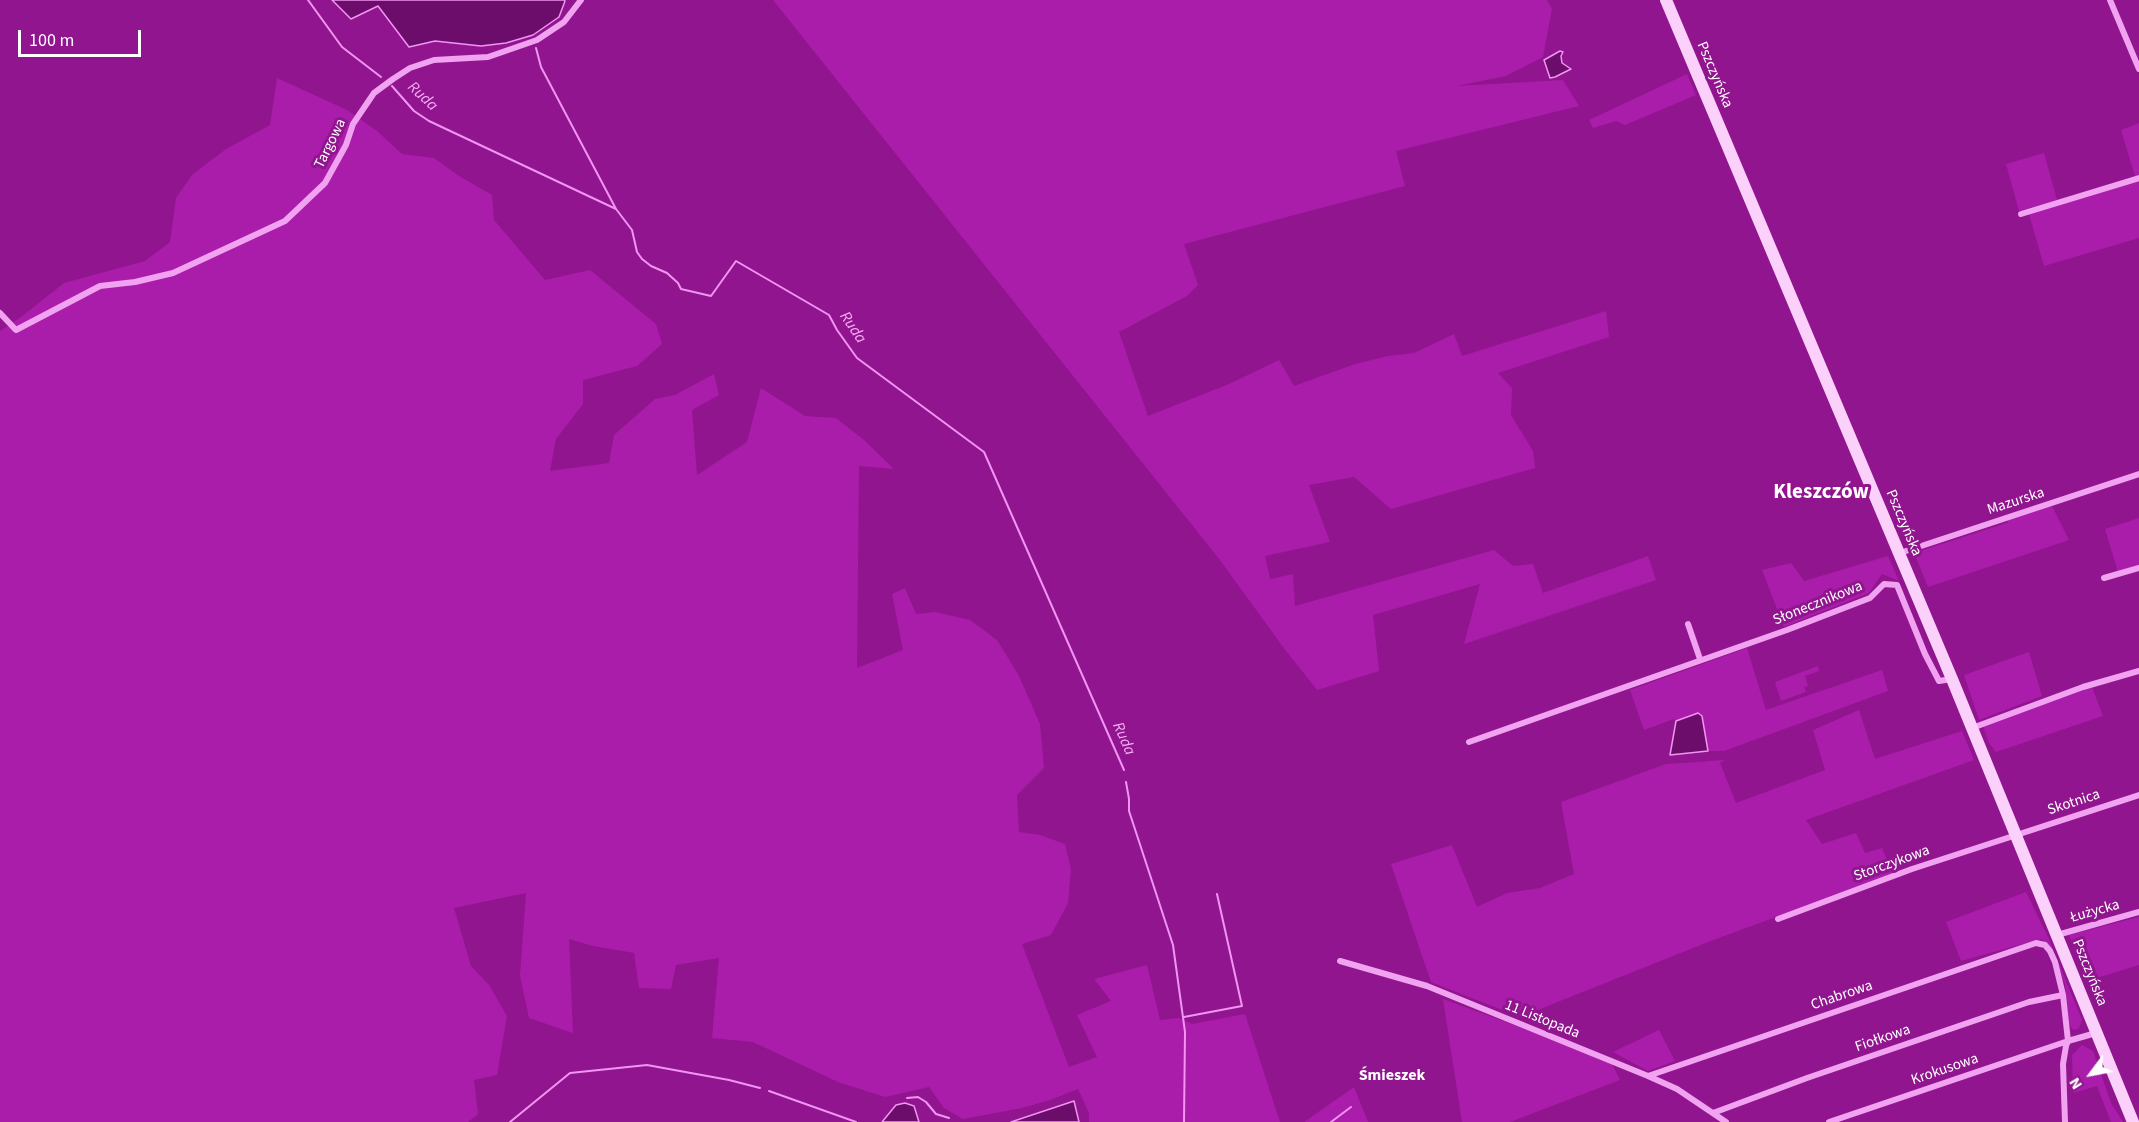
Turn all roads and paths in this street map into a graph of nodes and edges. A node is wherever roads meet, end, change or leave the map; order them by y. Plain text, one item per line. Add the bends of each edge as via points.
1 (581, 0) edge
2 (1666, 0) edge
3 (2110, 0) edge
4 (2139, 69) edge
5 (2139, 178) edge
6 (2021, 214) dead end
7 (0, 313) edge
8 (2139, 474) edge
9 (1900, 553) junction
10 (2139, 568) edge
11 (2104, 578) dead end
12 (1688, 624) dead end
13 (1700, 659) junction
14 (2139, 671) edge
15 (1952, 679) junction
16 (1972, 728) junction
17 (1469, 742) dead end
18 (2139, 795) edge
19 (2015, 834) junction
20 (2139, 912) edge
21 (1778, 919) dead end
22 (2057, 935) junction
23 (2044, 945) joint
24 (1340, 961) dead end
25 (2063, 995) junction
26 (2097, 1033) junction
27 (2068, 1041) junction
28 (1648, 1076) junction
29 (1713, 1113) junction
30 (1726, 1122) edge
31 (1829, 1122) edge
32 (2066, 1122) edge
33 (2133, 1122) edge

1 - 7 street, Targowa via 564,22 537,40 488,57 434,60 410,68 374,93 353,124 325,183 285,221 173,273 100,286 16,330
2 - 9 main road, Pszczyńska
3 - 4 street
5 - 6 street
8 - 9 street, Mazurska
9 - 15 main road, Pszczyńska
10 - 11 street
12 - 13 street
13 - 15 street, Słonecznikowa via 1870,598 1884,584 1891,584 1897,585 1939,681
13 - 17 street, Słonecznikowa
14 - 16 street
15 - 16 main road, Pszczyńska
16 - 19 main road, Pszczyńska
18 - 19 street, Skotnica
19 - 21 street, Storczykowa
19 - 22 main road, Pszczyńska
20 - 22 street, Łużycka
22 - 26 main road, Pszczyńska
23 - 25 street, Pszczyńska via 2055,962
23 - 28 street, Chabrowa via 2036,942 1972,963
24 - 28 street, 11 Listopada via 1427,986
25 - 27 street, Pszczyńska
25 - 29 street, Fiołkowa via 2029,1002
26 - 27 street
26 - 33 main road, Pszczyńska
27 - 31 street, Krokusowa
27 - 32 street, Pszczyńska via 2063,1054
28 - 29 street, 11 Listopada via 1677,1089
29 - 30 street, 11 Listopada

